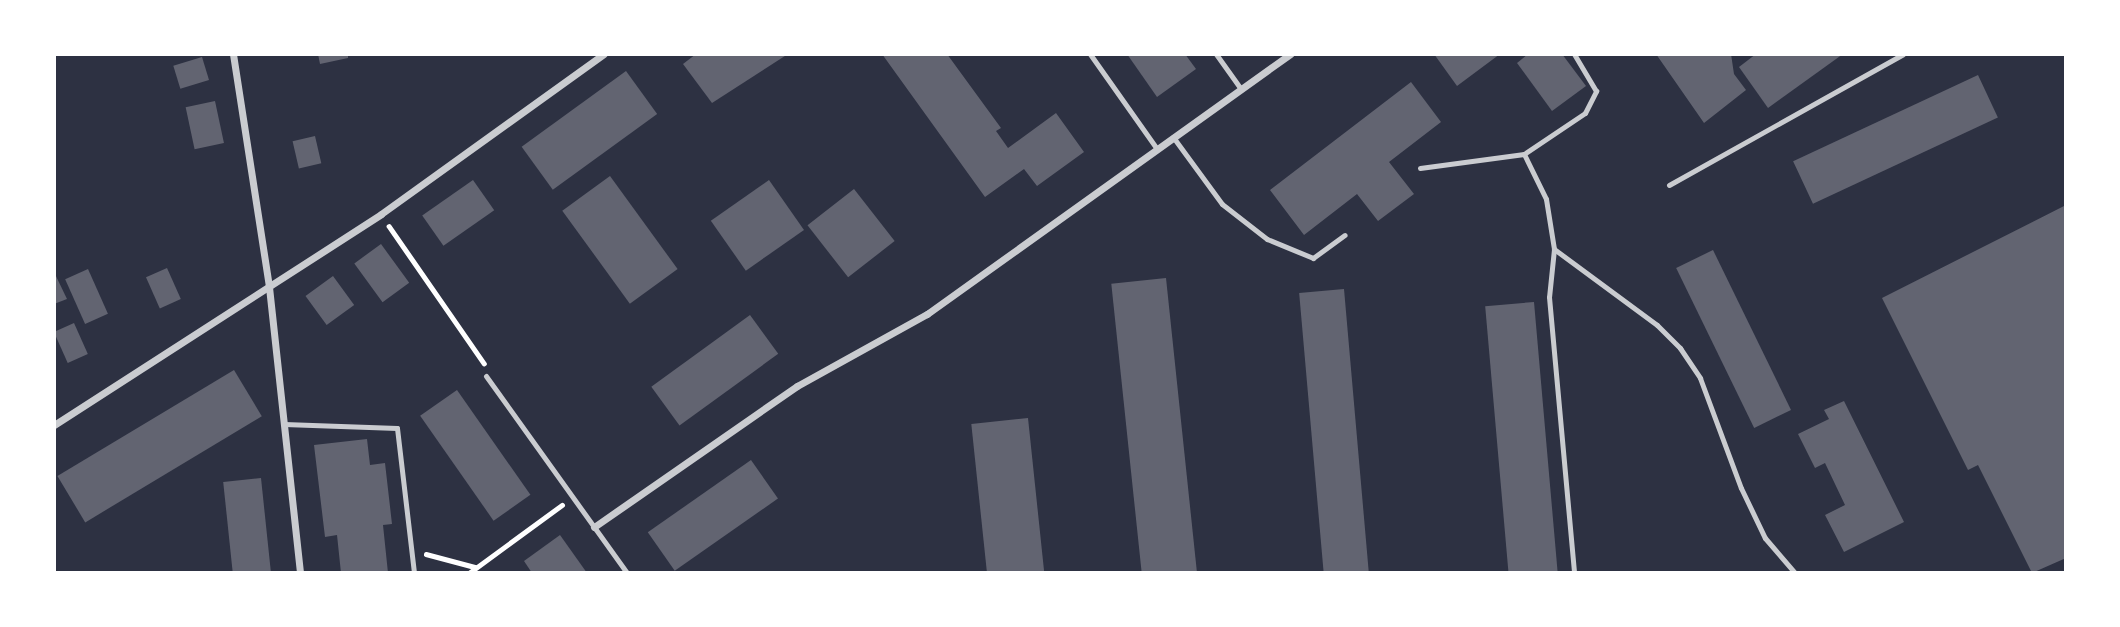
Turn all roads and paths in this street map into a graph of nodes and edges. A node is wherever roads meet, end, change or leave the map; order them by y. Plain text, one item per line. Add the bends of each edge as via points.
1 (233, 54) edge
2 (604, 54) edge
3 (1090, 54) edge
4 (1216, 54) edge
5 (1290, 54) edge
6 (1574, 54) edge
7 (1903, 54) edge
8 (1241, 89) junction
9 (1174, 137) junction
10 (1157, 149) junction
11 (1524, 154) junction
12 (1420, 167) dead end
13 (1669, 185) dead end
14 (381, 214) junction
15 (1345, 235) dead end
16 (1554, 249) junction
17 (269, 287) junction
18 (486, 376) joint
19 (284, 424) junction
20 (54, 425) edge
21 (573, 498) junction
22 (594, 527) junction
23 (412, 550) junction
24 (476, 567) junction
25 (300, 573) edge
26 (414, 573) edge
27 (469, 573) edge
28 (627, 573) edge
29 (1574, 573) edge
30 (1795, 573) edge

1 - 17 street
2 - 14 street
3 - 10 lane
4 - 8 lane
5 - 8 street
6 - 11 lane via 1593,79 1593,103
7 - 13 lane
8 - 9 street
9 - 10 street
9 - 15 lane via 1222,204 1267,239 1312,258
10 - 22 street via 927,314 797,386
11 - 12 lane
11 - 16 lane via 1546,199
14 - 17 street
14 - 18 path via 484,362
16 - 29 lane via 1549,297
16 - 30 lane via 1657,325 1679,348 1700,377 1741,488 1765,538
17 - 19 street
17 - 20 street
18 - 21 lane
19 - 23 lane via 397,428
19 - 25 street
21 - 22 lane
21 - 24 path
22 - 28 lane
23 - 24 path
23 - 26 lane
24 - 27 path

